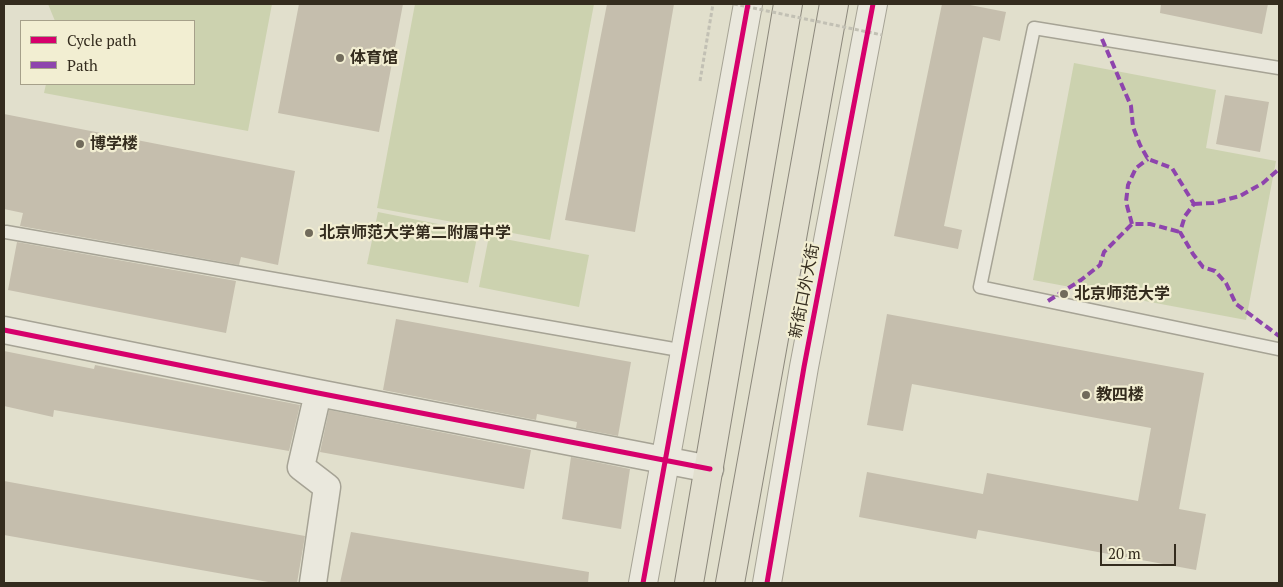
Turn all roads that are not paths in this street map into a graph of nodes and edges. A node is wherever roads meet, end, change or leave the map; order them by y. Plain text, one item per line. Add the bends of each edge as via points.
1 (748, 4) edge
2 (788, 4) edge
3 (834, 4) edge
4 (873, 4) edge
5 (1279, 68) edge
6 (6, 232) dead end
7 (4, 330) edge
8 (1278, 349) edge
9 (685, 351) junction
10 (318, 393) junction
11 (666, 460) junction
12 (710, 469) junction
13 (313, 583) edge
14 (643, 583) edge
15 (689, 583) edge
16 (730, 583) edge
17 (767, 583) edge

1 - 9 street
2 - 12 main road
3 - 16 main road, 新街口外大街
4 - 17 street, 新街口外大街 via 804,367
5 - 8 lane via 1034,28 980,287
6 - 9 lane
7 - 10 street
9 - 11 street
10 - 11 street
10 - 13 street via 301,467 327,487
11 - 12 street
11 - 14 street
12 - 15 main road

